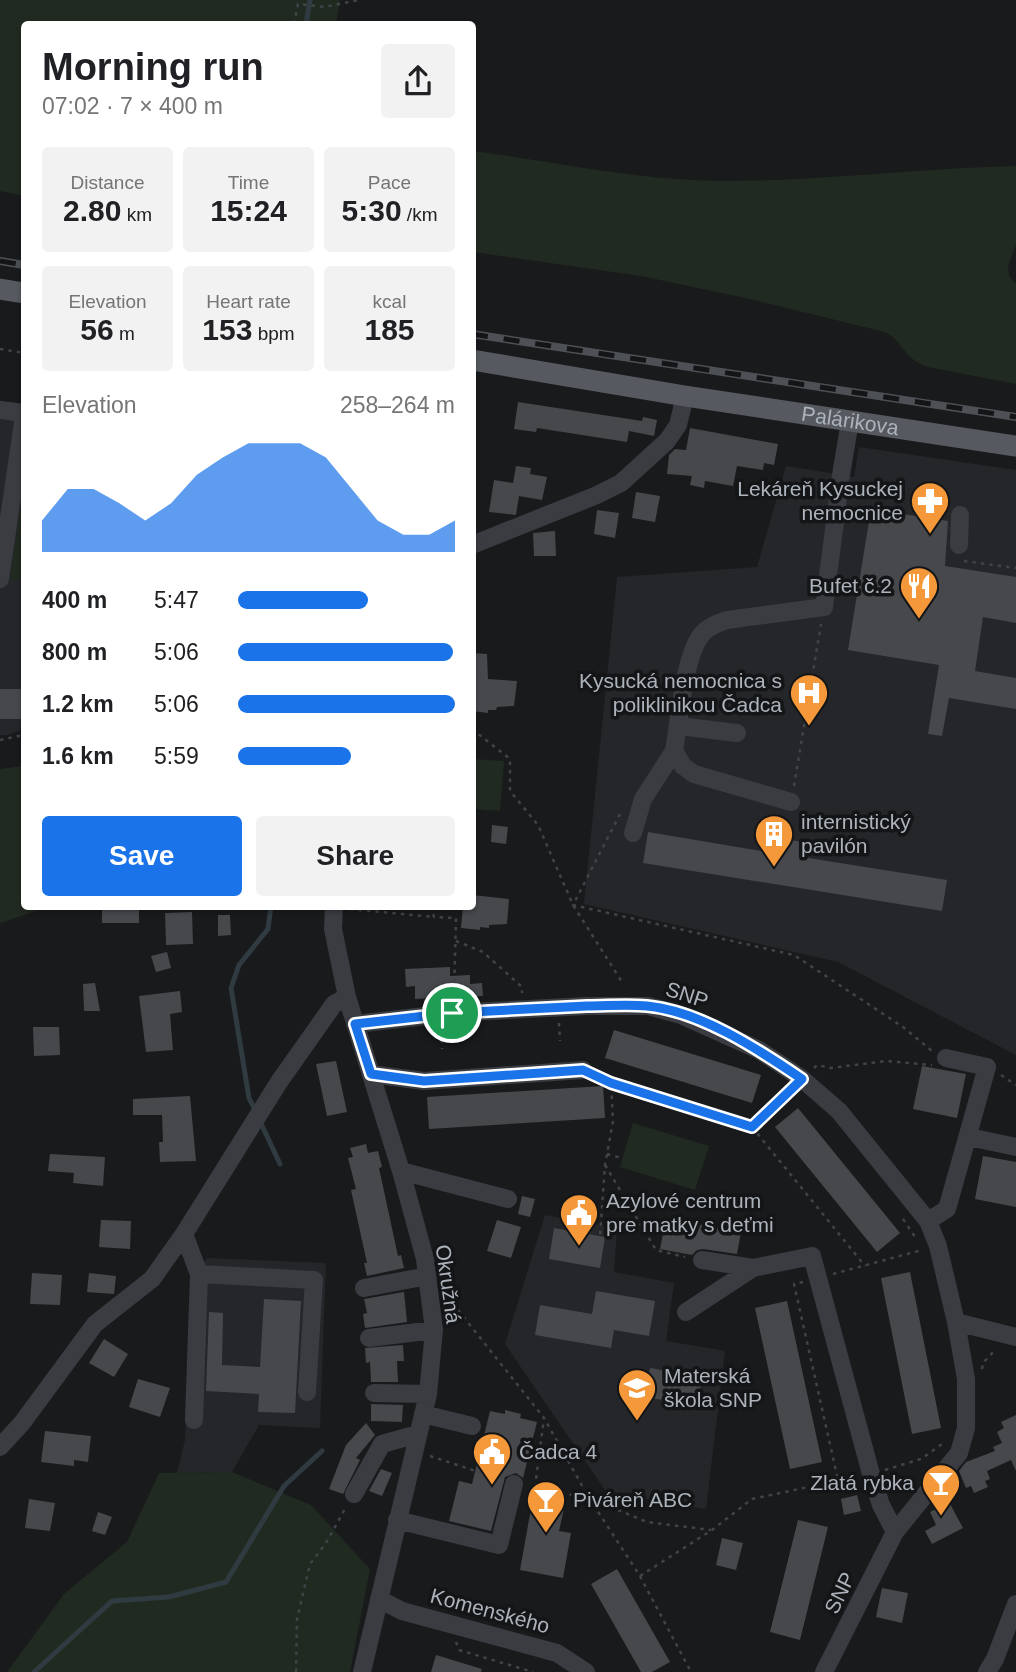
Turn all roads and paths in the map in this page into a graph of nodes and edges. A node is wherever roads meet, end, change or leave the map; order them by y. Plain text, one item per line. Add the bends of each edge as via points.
1 (359, 0) edge
2 (295, 21) edge
3 (0, 289) edge
4 (21, 292) edge
5 (0, 349) edge
6 (21, 352) edge
7 (476, 361) edge
8 (685, 396) junction
9 (0, 410) edge
10 (21, 414) edge
11 (850, 421) junction
12 (21, 436) edge
13 (1016, 446) edge
14 (960, 515) dead end
15 (476, 543) edge
16 (956, 553) joint
17 (1016, 568) edge
18 (0, 579) edge
19 (824, 607) junction
20 (679, 726) junction
21 (476, 732) edge
22 (737, 733) dead end
23 (21, 736) edge
24 (0, 740) edge
25 (674, 751) junction
26 (643, 799) junction
27 (791, 802) joint
28 (633, 833) dead end
29 (573, 905) junction
30 (340, 910) edge
31 (362, 910) edge
32 (432, 910) edge
33 (434, 917) junction
34 (456, 941) junction
35 (622, 982) dead end
36 (347, 997) junction
37 (524, 1010) junction
38 (447, 1019) junction
39 (559, 1020) dead end
40 (355, 1024) junction
41 (560, 1041) dead end
42 (442, 1049) dead end
43 (946, 1058) junction
44 (583, 1070) joint
45 (371, 1074) junction
46 (802, 1079) junction
47 (611, 1083) junction
48 (752, 1127) junction
49 (969, 1137) junction
50 (1016, 1147) edge
51 (607, 1154) junction
52 (622, 1158) dead end
53 (605, 1165) junction
54 (401, 1171) junction
55 (508, 1199) dead end
56 (903, 1218) dead end
57 (928, 1221) junction
58 (184, 1234) junction
59 (600, 1236) dead end
60 (916, 1239) dead end
61 (702, 1260) joint
62 (865, 1266) dead end
63 (753, 1268) junction
64 (199, 1274) junction
65 (428, 1276) junction
66 (364, 1288) dead end
67 (458, 1310) dead end
68 (686, 1312) dead end
69 (956, 1322) junction
70 (434, 1330) junction
71 (1015, 1337) edge
72 (369, 1338) dead end
73 (981, 1374) dead end
74 (307, 1392) dead end
75 (374, 1393) dead end
76 (428, 1394) junction
77 (423, 1414) junction
78 (544, 1418) junction
79 (194, 1420) dead end
80 (472, 1426) dead end
81 (966, 1428) junction
82 (418, 1434) junction
83 (0, 1447) edge
84 (427, 1455) dead end
85 (871, 1474) junction
86 (514, 1484) joint
87 (535, 1488) junction
88 (354, 1494) joint
89 (531, 1494) dead end
90 (589, 1498) junction
91 (397, 1520) junction
92 (712, 1530) junction
93 (895, 1532) junction
94 (640, 1576) junction
95 (379, 1600) junction
96 (1016, 1604) edge
97 (692, 1671) edge
98 (296, 1672) edge
99 (362, 1672) edge
100 (586, 1672) edge
101 (824, 1672) edge
102 (987, 1672) edge

1 - 2 path via 324,7 298,4
3 - 4 main road
5 - 6 path
7 - 8 main road, Palárikova
8 - 11 main road, Palárikova
8 - 15 street via 678,425 667,441 621,483
9 - 10 street
11 - 13 main road, Palárikova
11 - 19 street
12 - 18 street
14 - 16 street
16 - 17 path
19 - 20 street via 727,620 702,633 693,648
19 - 27 path
20 - 22 street
20 - 25 street
21 - 29 path via 510,759 510,791 538,825
23 - 24 path
25 - 26 street
25 - 27 street via 694,774
26 - 28 street
26 - 29 path via 618,816
29 - 35 path
29 - 43 path via 794,955
30 - 36 street, Okružná via 333,929
31 - 33 path
32 - 33 path
33 - 34 path via 456,918
34 - 37 path via 483,952 522,987
34 - 38 path
36 - 40 street, Okružná
36 - 58 street via 334,1004 279,1082
37 - 38 street, SNP
37 - 46 street, SNP via 648,1006 707,1024 759,1050
38 - 40 street, SNP
38 - 42 path
39 - 41 path
40 - 45 street, Okružná
43 - 46 path via 942,1066 886,1061 831,1068 817,1065
43 - 49 street via 987,1067
44 - 45 street via 424,1081
44 - 47 path
45 - 54 street, Okružná
46 - 48 path
46 - 57 street, SNP via 839,1111
47 - 48 path
47 - 51 path via 613,1121
48 - 62 path
49 - 50 street
49 - 57 street via 947,1209
51 - 52 path
51 - 53 path
53 - 59 path
53 - 61 path via 656,1250
54 - 55 street
54 - 65 street, Okružná
56 - 60 path
57 - 69 street, SNP
58 - 64 street
58 - 83 street via 152,1279 94,1324
61 - 63 street
63 - 68 street
63 - 85 street via 812,1256
64 - 74 street via 314,1280
64 - 79 street
65 - 66 street
65 - 70 street, Okružná
67 - 78 path
69 - 71 street
69 - 81 street, SNP via 966,1379
70 - 72 street
70 - 76 street, Okružná
71 - 73 path via 988,1357
75 - 76 street
76 - 77 street, Okružná
77 - 80 street
77 - 82 street, Okružná
78 - 87 path
78 - 90 path
81 - 85 path via 921,1459
81 - 93 street, SNP via 958,1453
82 - 88 street via 382,1444
82 - 91 street, Okružná
84 - 86 path
85 - 92 path via 752,1499
85 - 93 street
86 - 91 street via 499,1545
87 - 89 path
87 - 90 path
88 - 98 path via 310,1564 296,1619
90 - 92 path via 647,1522
90 - 94 path
91 - 95 street, Okružná
92 - 94 path
93 - 101 street, SNP
94 - 97 path
95 - 99 street, Okružná
95 - 100 street, Komenského via 402,1611 557,1653
96 - 102 street

